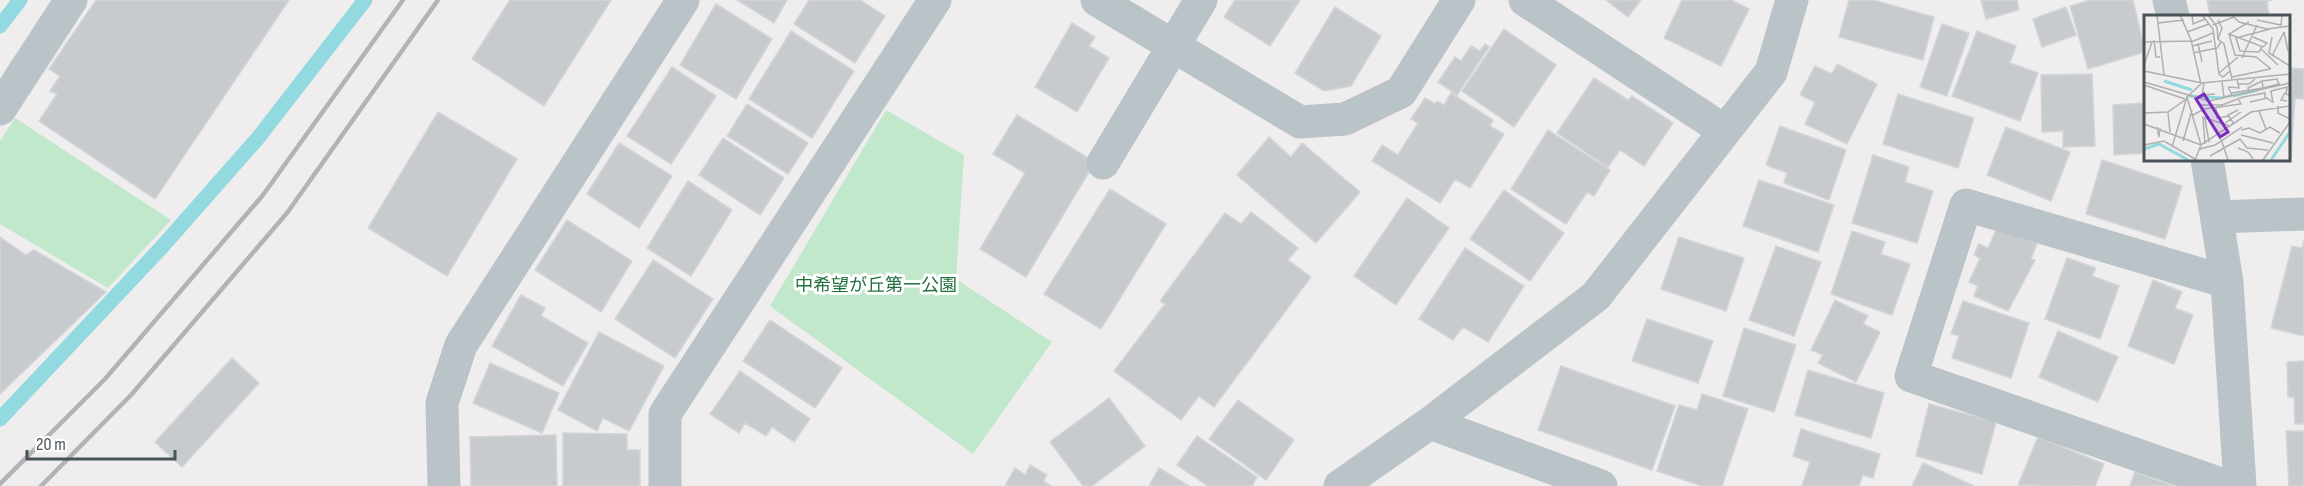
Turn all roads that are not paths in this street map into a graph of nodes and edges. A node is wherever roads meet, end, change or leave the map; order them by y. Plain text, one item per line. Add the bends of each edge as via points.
1 (71, 0) edge
2 (683, 0) edge
3 (935, 0) edge
4 (1097, 0) edge
5 (1201, 0) edge
6 (1459, 0) edge
7 (1525, 0) edge
8 (1792, 0) edge
9 (2169, 0) edge
10 (2174, 15) edge
11 (1173, 47) junction
12 (0, 109) edge
13 (1725, 131) junction
14 (2207, 160) edge
15 (1103, 164) dead end
16 (2304, 214) edge
17 (2217, 217) junction
18 (2227, 282) junction
19 (1430, 423) junction
20 (444, 486) edge
21 (665, 486) edge
22 (1340, 486) edge
23 (1601, 486) edge
24 (2227, 486) edge
25 (2240, 486) edge

1 - 12 street
2 - 20 street via 461,345 442,403
3 - 21 street via 665,414
4 - 11 street
5 - 11 street
6 - 11 street via 1401,92 1345,119 1300,122
7 - 13 street
8 - 13 street via 1771,72
9 - 10 street
11 - 15 street
13 - 19 street via 1596,296
14 - 17 street
16 - 17 street
17 - 18 street
18 - 24 street via 1966,205 1911,376
18 - 25 street
19 - 22 street
19 - 23 street

